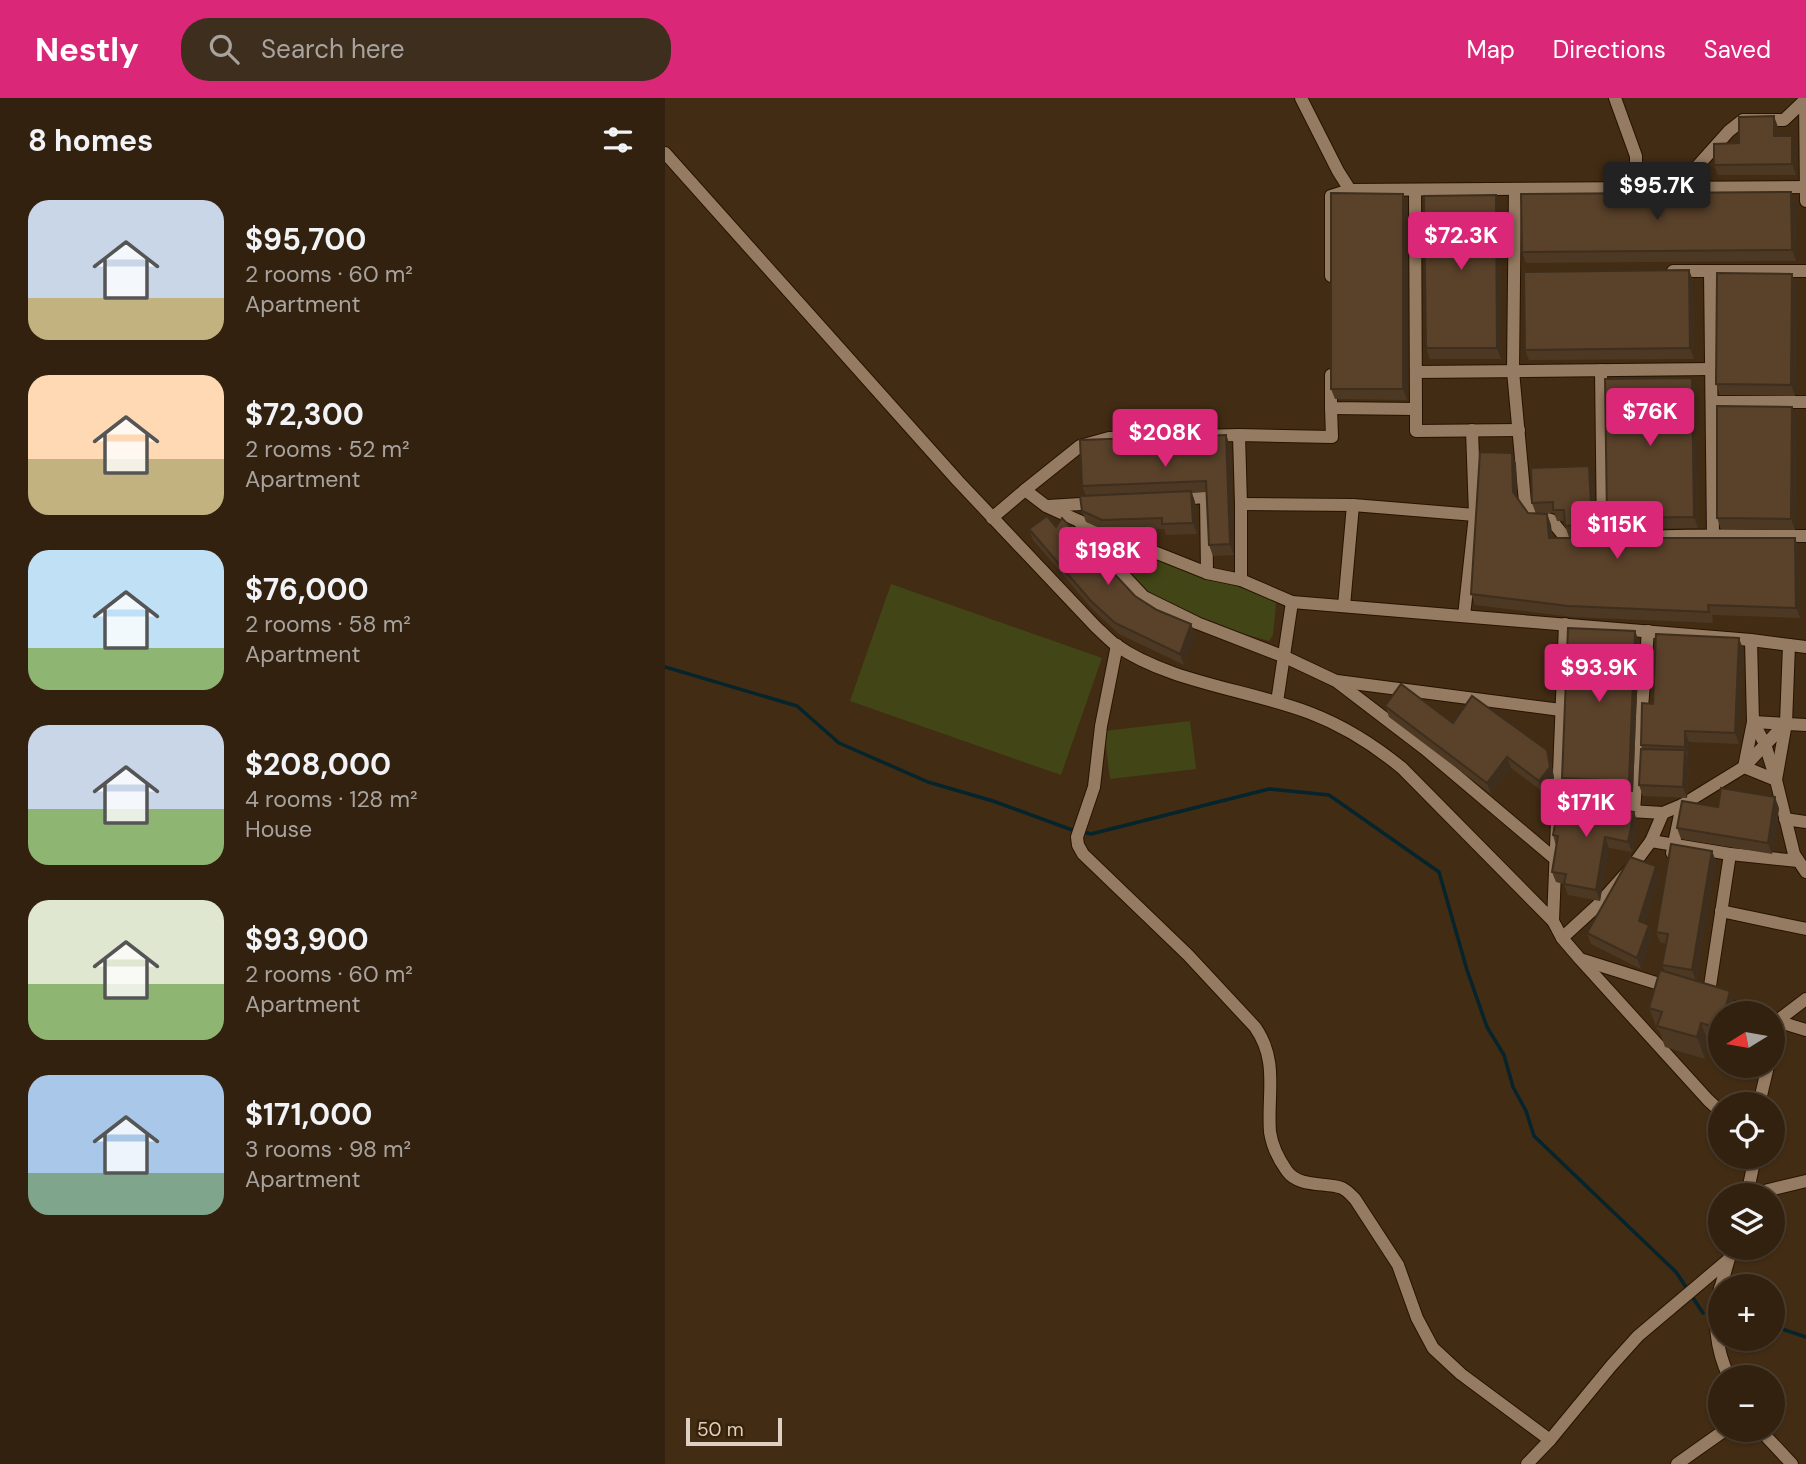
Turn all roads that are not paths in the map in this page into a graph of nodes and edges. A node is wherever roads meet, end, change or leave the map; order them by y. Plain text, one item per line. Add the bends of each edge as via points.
1 (1301, 98) edge
2 (1615, 98) edge
3 (1805, 99) edge
4 (665, 153) edge
5 (1678, 187) junction
6 (1806, 187) edge
7 (1636, 188) junction
8 (1515, 189) junction
9 (1350, 190) junction
10 (1415, 190) junction
11 (1806, 201) edge
12 (1658, 271) edge
13 (1710, 271) junction
14 (1806, 271) edge
15 (1331, 289) edge
16 (1331, 368) edge
17 (1711, 369) junction
18 (1601, 370) junction
19 (1513, 371) junction
20 (1416, 372) junction
21 (1712, 402) junction
22 (1806, 402) edge
23 (1331, 408) junction
24 (1416, 409) junction
25 (1472, 430) junction
26 (1519, 430) junction
27 (1239, 435) junction
28 (1025, 490) junction
29 (1166, 499) edge
30 (1112, 502) edge
31 (1241, 505) junction
32 (1353, 505) junction
33 (1046, 506) junction
34 (1475, 515) junction
35 (992, 518) junction
36 (1079, 521) junction
37 (1713, 535) junction
38 (1806, 536) edge
39 (1603, 538) junction
40 (1207, 573) junction
41 (1241, 580) junction
42 (1292, 602) junction
43 (1344, 606) junction
44 (1464, 616) junction
45 (1565, 624) junction
46 (1648, 631) junction
47 (1751, 640) junction
48 (1117, 645) junction
49 (1789, 645) junction
50 (1806, 647) edge
51 (1285, 657) junction
52 (1336, 681) junction
53 (1277, 702) junction
54 (1561, 710) junction
55 (1753, 722) junction
56 (1786, 723) junction
57 (1806, 725) edge
58 (1765, 744) junction
59 (1744, 767) junction
60 (1776, 780) junction
61 (1682, 805) junction
62 (1595, 809) edge
63 (1634, 811) junction
64 (1663, 813) junction
65 (1785, 819) junction
66 (1806, 822) edge
67 (1651, 841) junction
68 (1674, 845) junction
69 (1730, 854) junction
70 (1554, 858) junction
71 (1802, 867) edge
72 (1669, 869) edge
73 (1721, 911) junction
74 (1553, 921) junction
75 (1806, 929) edge
76 (1562, 938) junction
77 (1580, 959) junction
78 (1695, 995) junction
79 (1806, 999) edge
80 (1714, 1001) edge
81 (1785, 1013) edge
82 (1785, 1023) edge
83 (1806, 1030) edge
84 (1708, 1101) edge
85 (1806, 1181) edge
86 (1785, 1186) edge
87 (1723, 1260) edge
88 (1550, 1440) junction
89 (1708, 1442) edge
90 (1771, 1442) edge
91 (1527, 1464) edge
92 (1677, 1464) edge
93 (1791, 1464) edge

1 - 9 street
2 - 7 street via 1636,156
3 - 5 street via 1784,120 1743,120
3 - 6 street
4 - 35 street
5 - 6 street
5 - 7 street
6 - 11 street
7 - 8 street
8 - 10 street
8 - 19 street via 1520,272
9 - 10 street
9 - 15 street via 1331,196
10 - 20 street
12 - 13 street
13 - 14 street
13 - 17 street
16 - 23 street
17 - 18 street
17 - 21 street
18 - 19 street
18 - 39 street
19 - 20 street
19 - 26 street
20 - 24 street
21 - 22 street
21 - 37 street
23 - 24 street
23 - 27 street via 1332,437
24 - 25 street via 1416,431
25 - 26 street
25 - 34 street
26 - 39 street via 1525,502 1532,516 1551,520 1569,542
27 - 28 street via 1109,438 1080,446
27 - 31 street
28 - 33 street
28 - 35 street
29 - 40 street via 1206,497
30 - 33 street
31 - 32 street
31 - 41 street
32 - 34 street
32 - 43 street
33 - 36 street
34 - 44 street
35 - 48 street
36 - 40 street
36 - 51 street via 1144,597
37 - 38 street
37 - 39 street
40 - 41 street
41 - 42 street
42 - 43 street
42 - 51 street
43 - 44 street
44 - 45 street
45 - 46 street
45 - 54 street
46 - 47 street
46 - 63 street
47 - 49 street
47 - 55 street
48 - 53 street via 1162,669
48 - 88 street via 1094,787 1078,845 1188,955 1263,1039 1270,1069 1270,1133 1288,1173 1301,1181 1349,1192 1398,1265 1433,1348
49 - 50 street
49 - 56 street
51 - 52 street
51 - 53 street
52 - 54 street
52 - 70 street
53 - 74 street via 1333,722 1385,753
54 - 70 street via 1563,807
55 - 56 street
55 - 58 street
55 - 59 street
56 - 57 street
56 - 58 street
56 - 60 street
58 - 59 street
58 - 60 street
59 - 60 street
59 - 61 street
60 - 65 street
61 - 64 street
61 - 68 street
62 - 63 street
63 - 64 street
64 - 67 street
65 - 66 street
65 - 71 street
67 - 68 street
67 - 76 street via 1598,905
68 - 69 street
68 - 72 street
69 - 71 street
69 - 73 street
70 - 74 street
73 - 75 street
73 - 78 street
74 - 76 street
76 - 77 street
77 - 78 street
77 - 84 street
78 - 80 street
79 - 81 street
82 - 83 street
85 - 86 street
87 - 88 street via 1639,1336
88 - 91 street
89 - 92 street
90 - 93 street

